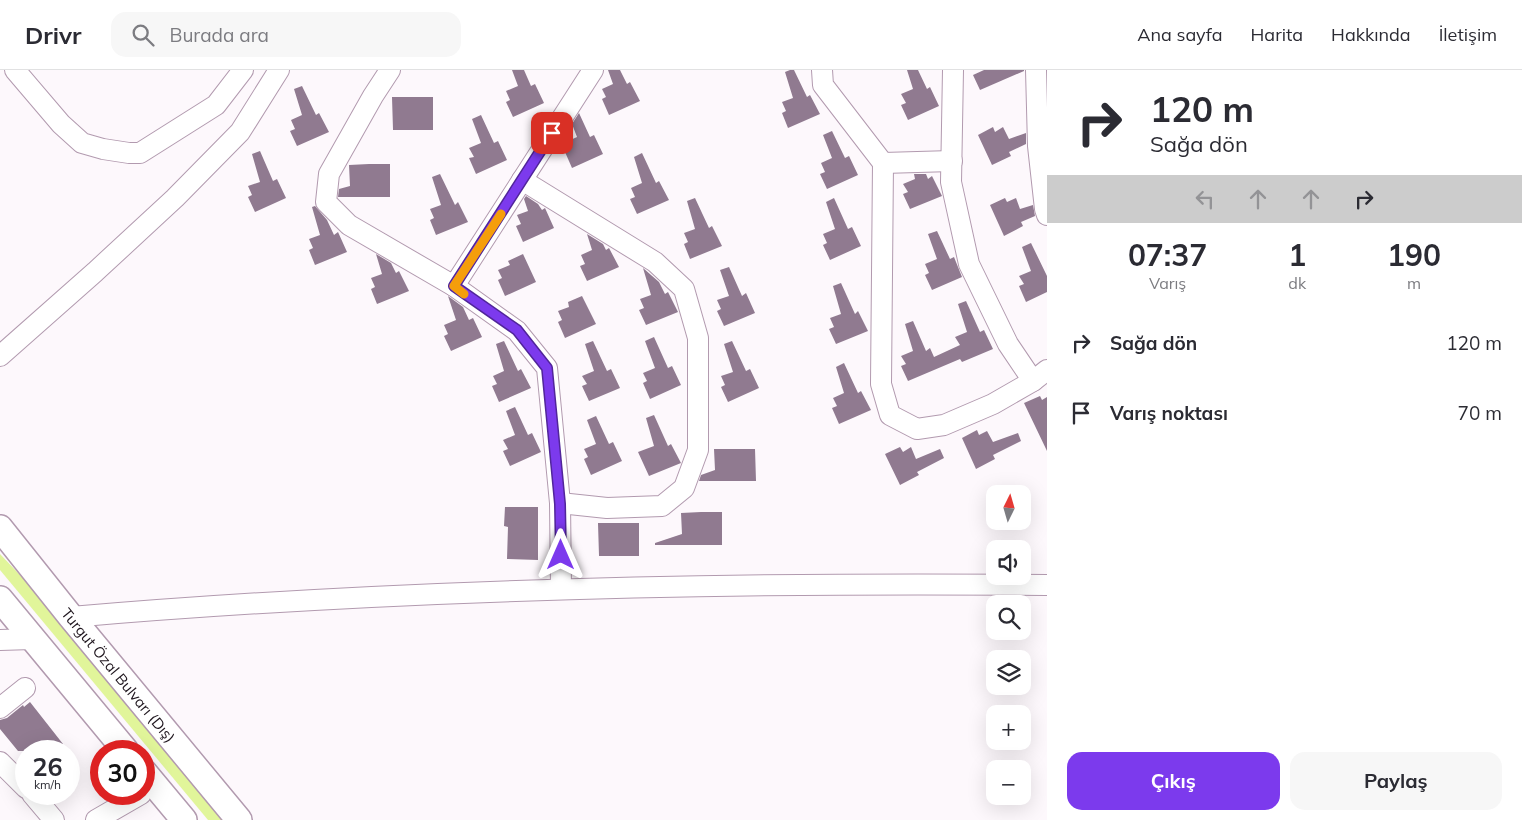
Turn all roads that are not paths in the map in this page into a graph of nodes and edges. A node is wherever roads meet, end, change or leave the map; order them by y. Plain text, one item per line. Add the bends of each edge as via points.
1 (15, 70) edge
2 (243, 70) edge
3 (279, 70) edge
4 (390, 70) edge
5 (593, 70) edge
6 (822, 70) edge
7 (953, 70) edge
8 (1036, 70) edge
9 (952, 161) junction
10 (884, 163) junction
11 (522, 180) junction
12 (1047, 216) edge
13 (454, 286) junction
14 (2, 355) edge
15 (1040, 375) edge
16 (560, 504) junction
17 (0, 528) edge
18 (1047, 585) edge
19 (561, 589) junction
20 (0, 599) edge
21 (71, 617) junction
22 (32, 639) junction
23 (0, 640) edge
24 (25, 688) dead end
25 (0, 708) edge
26 (117, 740) edge
27 (0, 762) edge
28 (15, 777) edge
29 (155, 794) edge
30 (41, 805) edge
31 (118, 805) edge
32 (54, 820) edge
33 (96, 820) edge
34 (184, 820) edge
35 (240, 820) edge

1 - 2 street via 61,124 82,143 129,153 140,153 216,105
3 - 14 street via 240,132 175,198
4 - 13 street via 329,174 326,202 349,225
5 - 11 street
6 - 10 street via 823,85
7 - 9 street
8 - 12 street via 1038,146
9 - 10 street
9 - 15 street via 951,182 969,264 1008,344
10 - 15 street via 881,384 890,415 917,429 944,425 993,404
11 - 13 street
11 - 16 street via 655,262 684,289 698,338 698,450 684,488 662,506 607,508
13 - 16 street via 517,330 547,368
16 - 19 street
17 - 21 main road, Turgut Özal Bulvarı (Dış)
18 - 19 street
19 - 21 street via 418,594
20 - 22 main road
21 - 35 main road, Turgut Özal Bulvarı (Dış)
22 - 23 street
22 - 26 main road
24 - 25 street
27 - 28 street
29 - 34 main road
30 - 32 street
31 - 33 street

